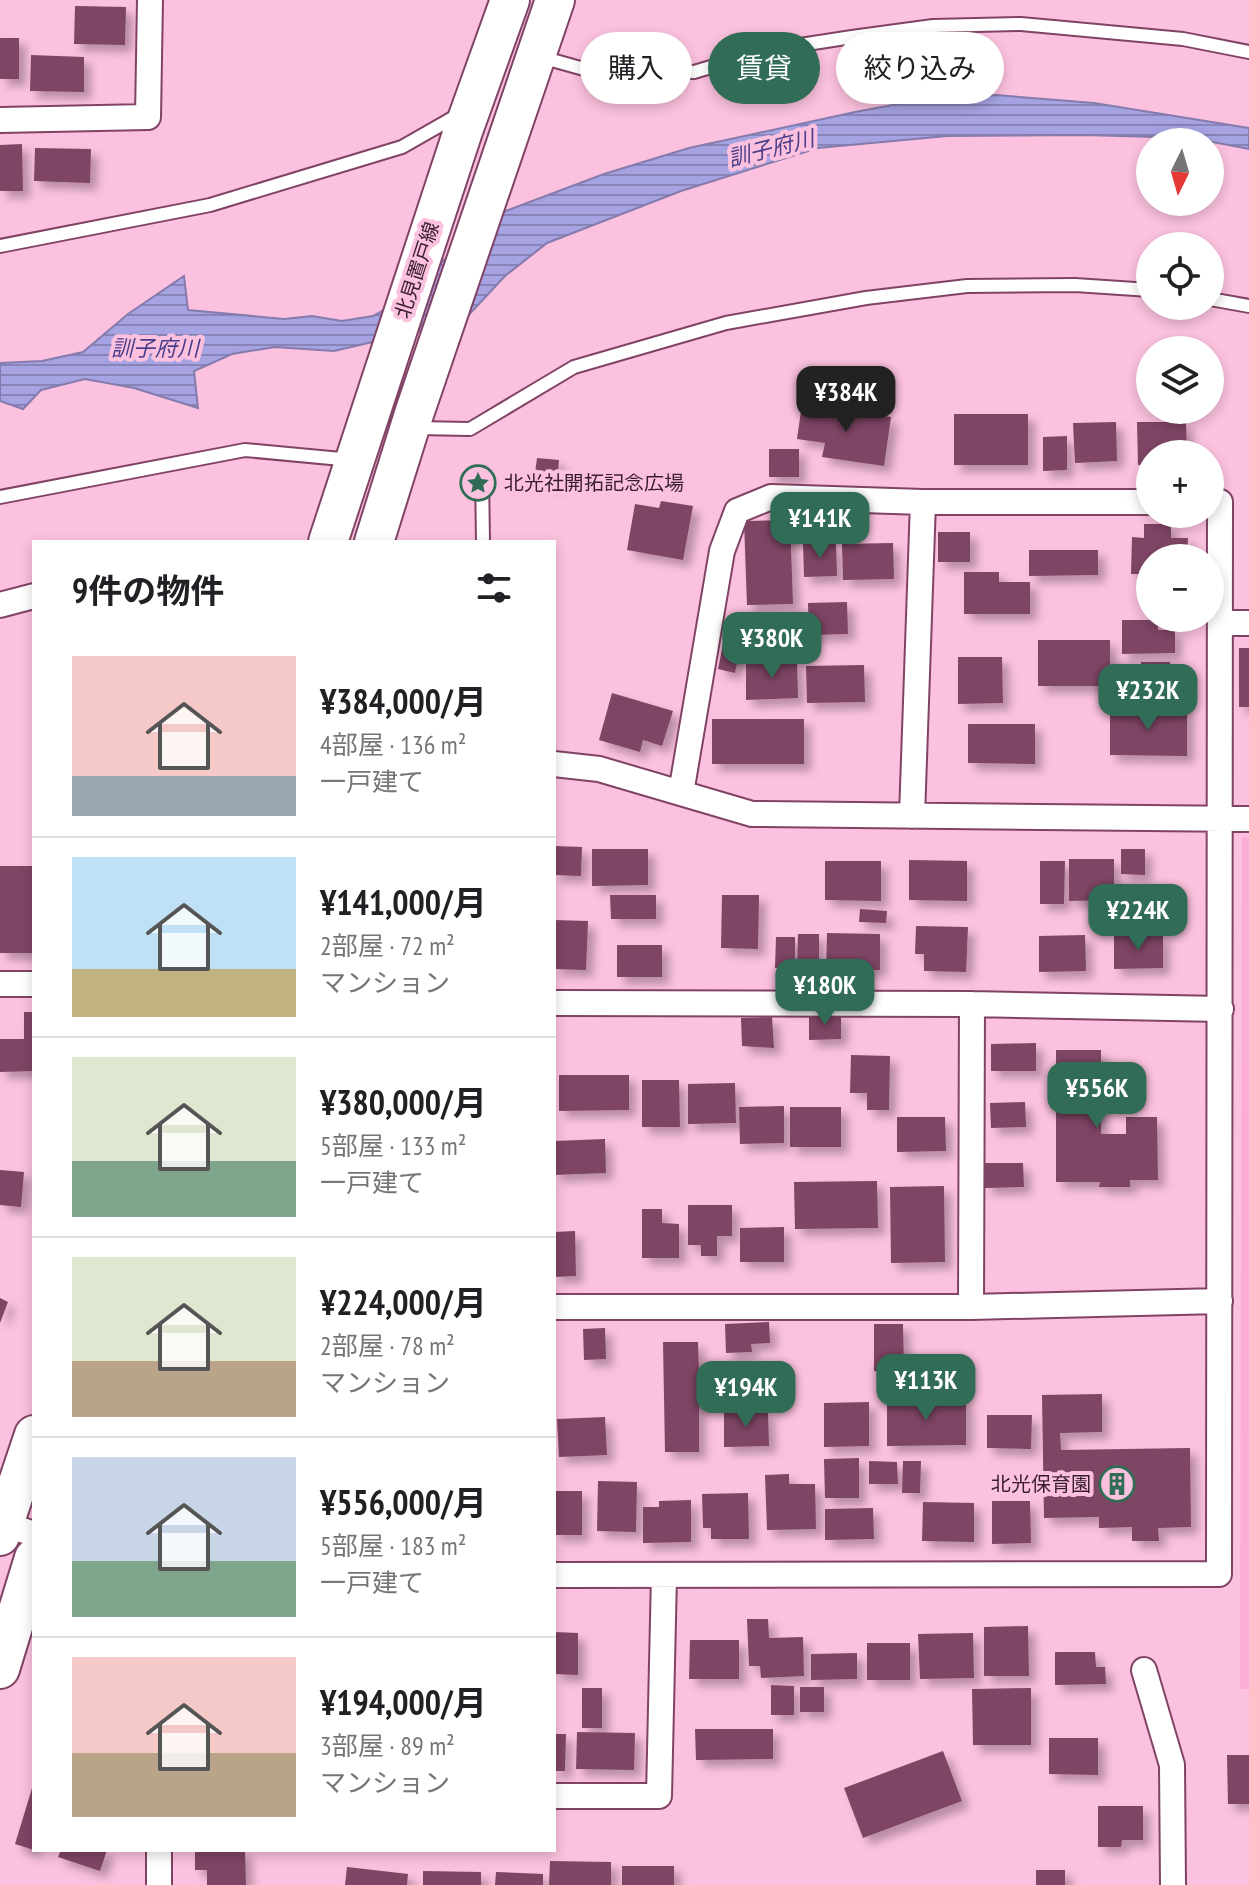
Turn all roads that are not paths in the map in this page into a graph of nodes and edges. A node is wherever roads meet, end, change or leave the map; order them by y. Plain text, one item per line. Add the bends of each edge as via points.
1 (150, 0) edge
2 (510, 0) edge
3 (555, 0) edge
4 (1249, 52) edge
5 (536, 56) junction
6 (467, 119) junction
7 (0, 120) edge
8 (0, 246) edge
9 (1136, 289) edge
10 (1224, 302) edge
11 (1249, 306) edge
12 (412, 421) junction
13 (359, 446) junction
14 (482, 473) dead end
15 (0, 497) edge
16 (923, 502) junction
17 (1136, 502) edge
18 (329, 540) edge
19 (375, 540) edge
20 (483, 540) edge
21 (32, 597) edge
22 (0, 605) edge
23 (1224, 623) edge
24 (1249, 623) edge
25 (1221, 632) edge
26 (556, 764) edge
27 (681, 793) junction
28 (912, 816) junction
29 (1249, 819) edge
30 (1221, 820) junction
31 (0, 984) edge
32 (32, 984) edge
33 (556, 1003) edge
34 (972, 1004) junction
35 (1221, 1009) junction
36 (1220, 1301) junction
37 (556, 1307) edge
38 (971, 1307) junction
39 (32, 1444) edge
40 (13, 1531) edge
41 (32, 1565) edge
42 (556, 1575) edge
43 (664, 1575) junction
44 (0, 1669) edge
45 (1144, 1670) dead end
46 (556, 1796) edge
47 (159, 1852) edge
48 (159, 1885) edge
49 (1173, 1885) edge

1 - 7 street via 148,117
2 - 6 main road, 北見置戸線
3 - 5 main road
4 - 5 lane via 1183,39 1021,24 933,26 852,37 768,50 694,72 584,69
5 - 12 main road
6 - 8 lane via 402,147 210,205
6 - 13 main road, 北見置戸線
9 - 12 lane via 967,286 726,323 574,367 470,429
10 - 11 lane
12 - 19 main road
13 - 15 lane via 245,450
13 - 18 main road, 北見置戸線
14 - 20 lane
16 - 17 street
16 - 27 street via 771,497 737,511 722,551
16 - 28 street
21 - 22 street
23 - 24 street
25 - 30 street
26 - 27 street via 599,769
27 - 28 street via 752,814
28 - 30 street
29 - 30 street
30 - 35 street
31 - 32 street
33 - 34 street
34 - 35 street
34 - 38 street
35 - 36 street
36 - 38 street
36 - 43 street via 1219,1574
37 - 38 street
39 - 40 main road
41 - 44 main road
42 - 43 street
43 - 46 street via 659,1796
45 - 49 street via 1172,1765
47 - 48 street

